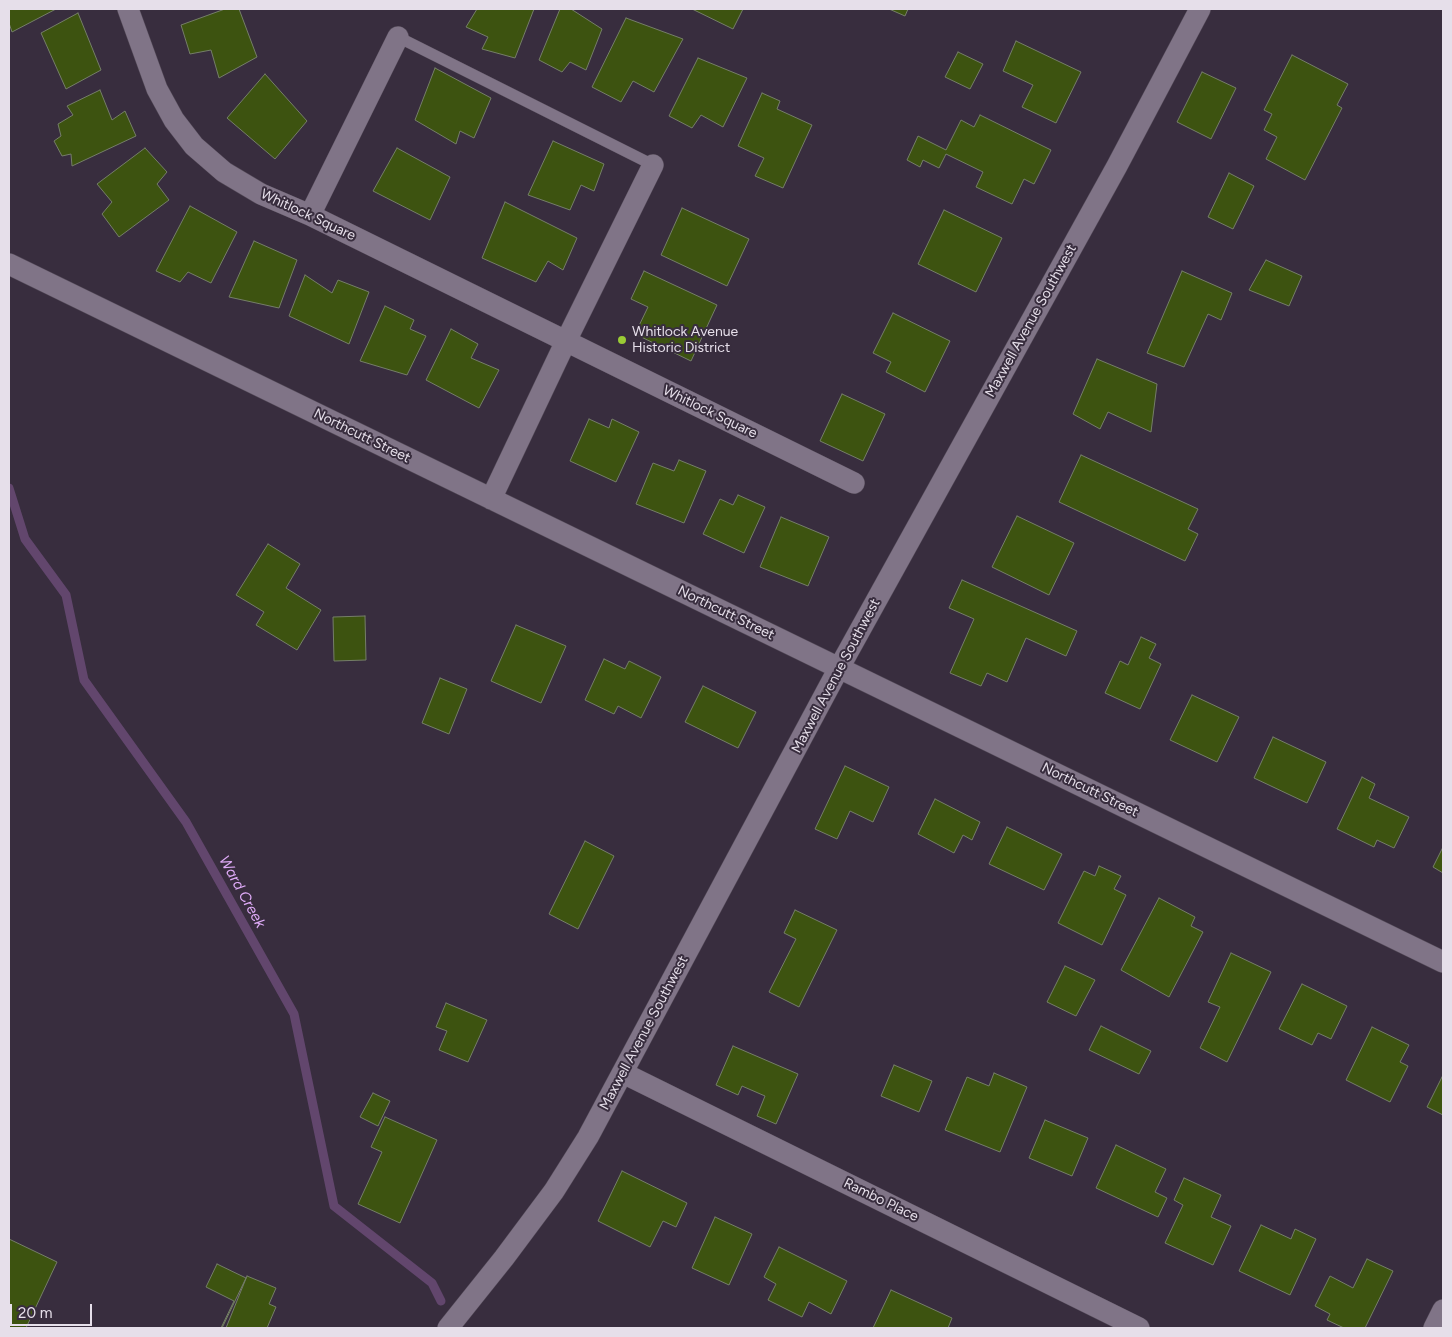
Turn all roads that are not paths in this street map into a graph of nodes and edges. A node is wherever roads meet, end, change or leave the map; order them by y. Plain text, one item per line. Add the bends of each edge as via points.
1 (128, 9) edge
2 (1200, 9) edge
3 (398, 37) joint
4 (653, 165) joint
5 (310, 215) junction
6 (9, 264) edge
7 (566, 341) junction
8 (854, 483) dead end
9 (491, 499) junction
10 (839, 668) junction
11 (1443, 962) edge
12 (623, 1073) junction
13 (1443, 1310) edge
14 (448, 1328) edge
15 (1139, 1328) edge
16 (1434, 1328) edge

1 - 5 street, Whitlock Square via 157,89 174,120 194,146 224,172 261,194
2 - 10 street, Maxwell Avenue Southwest via 1117,166
3 - 4 lane
3 - 5 street
4 - 7 street
5 - 7 street, Whitlock Square
6 - 9 street, Northcutt Street
7 - 8 street, Whitlock Square
7 - 9 street
9 - 10 street, Northcutt Street
10 - 11 street, Northcutt Street
10 - 12 street, Maxwell Avenue Southwest
12 - 14 street, Maxwell Avenue Southwest via 554,1191
12 - 15 street, Rambo Place
13 - 16 street

